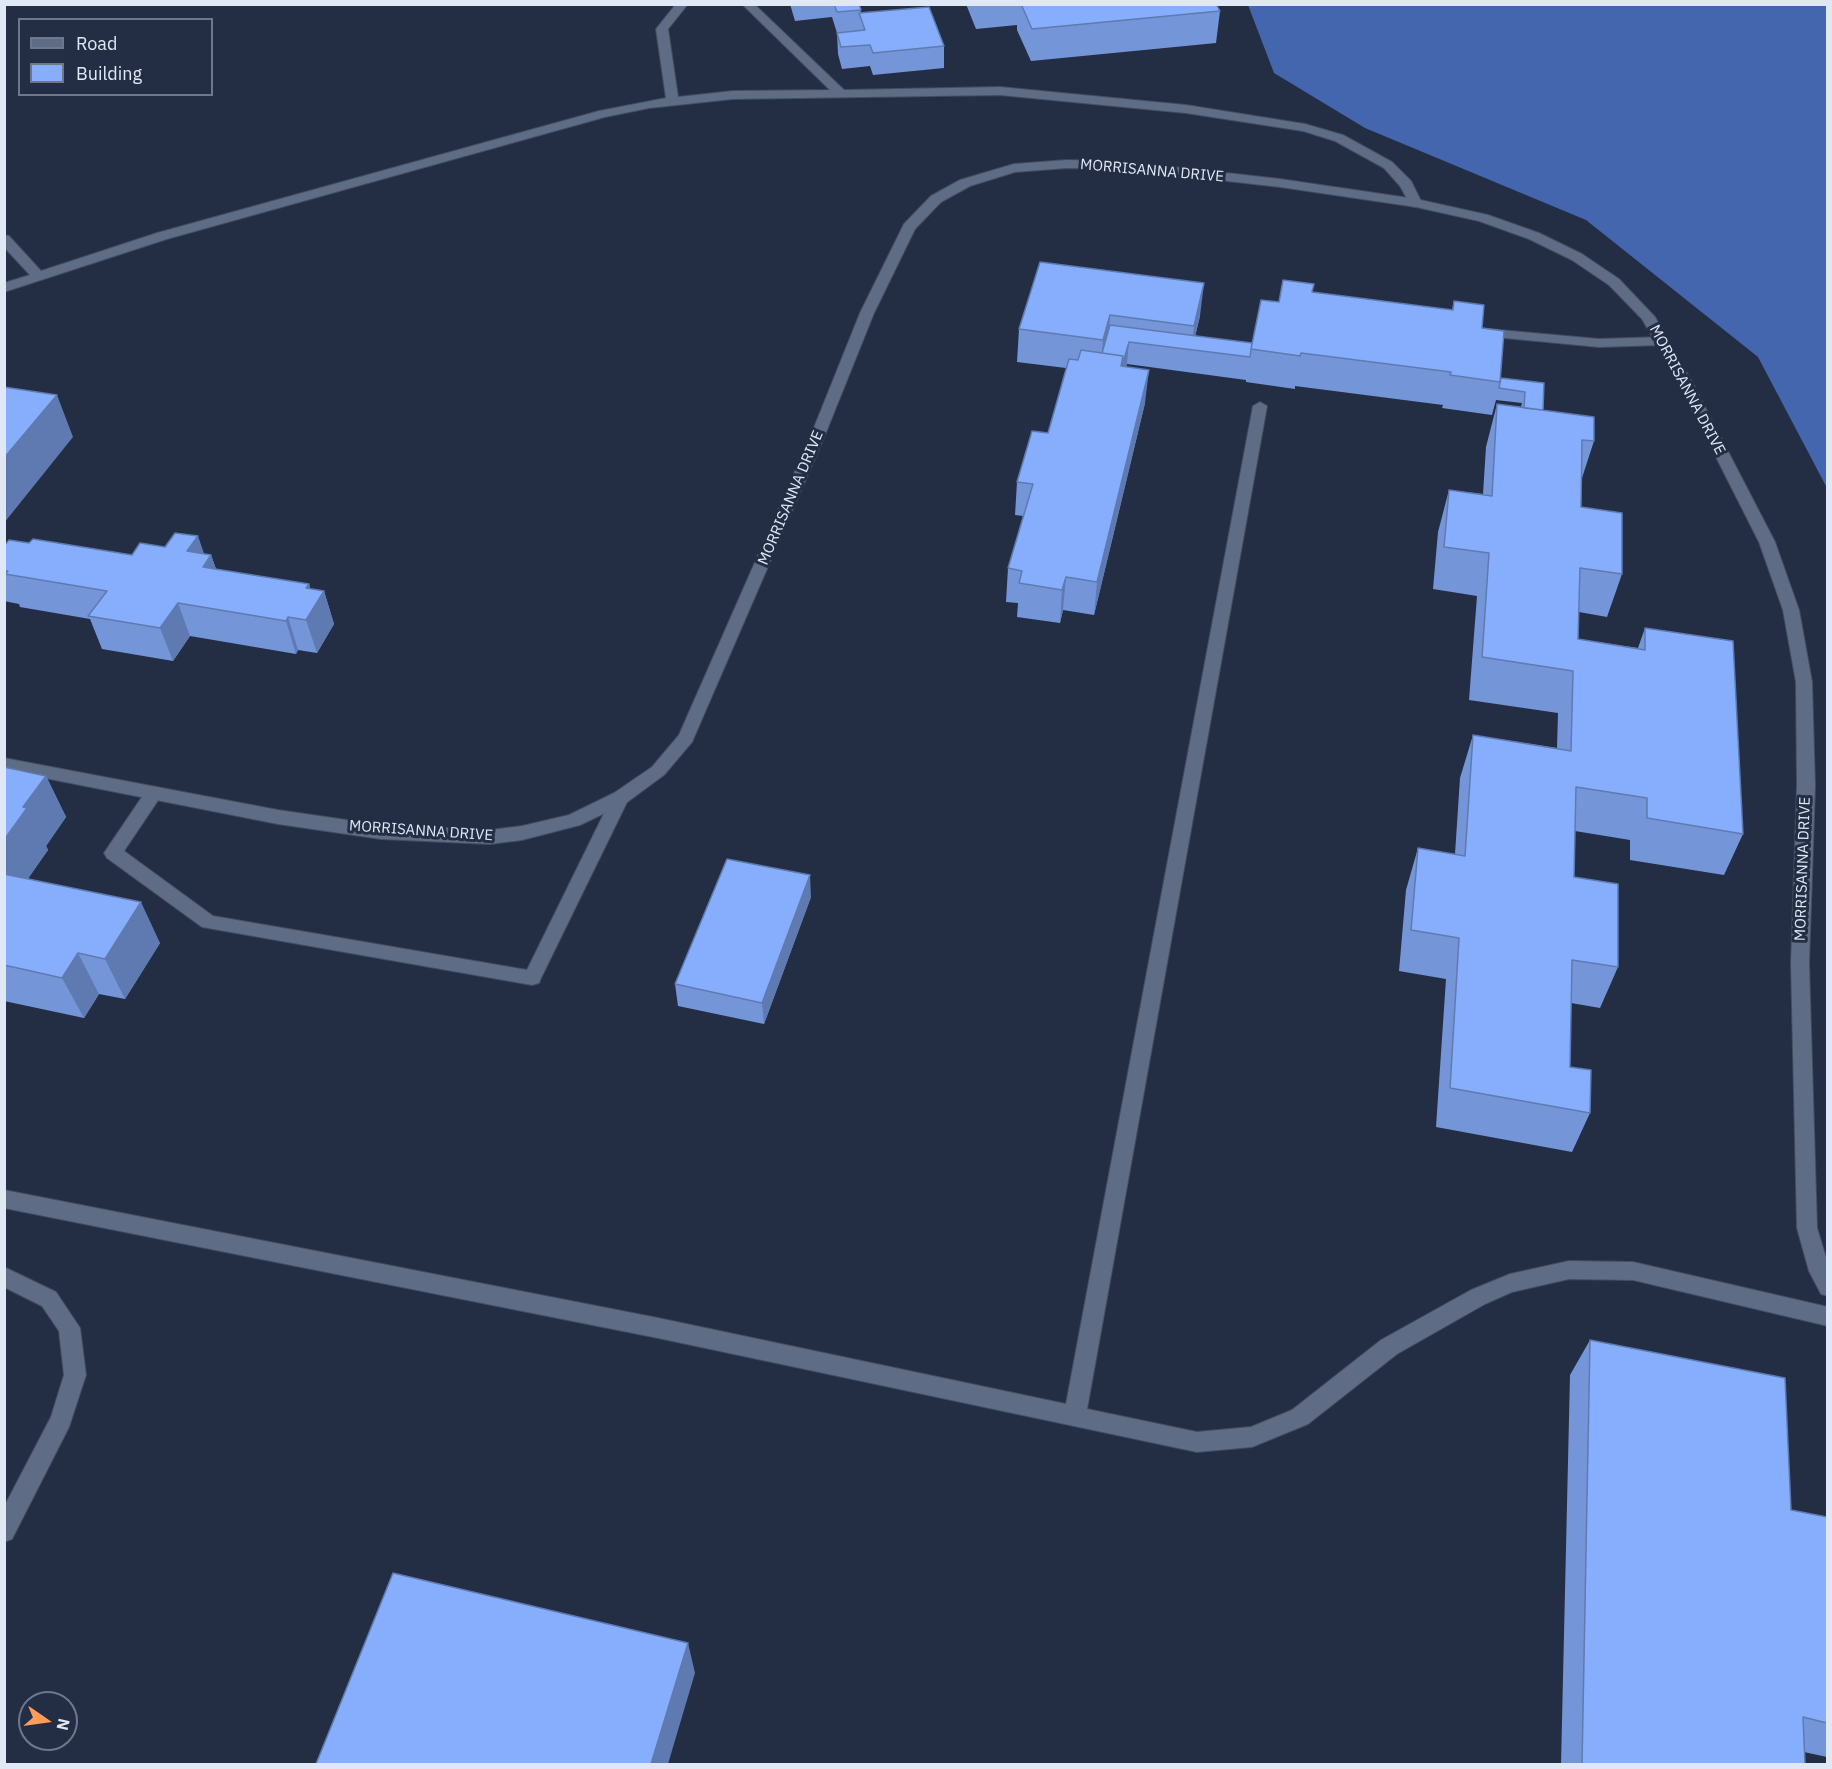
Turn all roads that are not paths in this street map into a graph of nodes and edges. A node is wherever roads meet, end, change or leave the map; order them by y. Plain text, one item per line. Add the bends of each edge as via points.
1 (683, 4) edge
2 (747, 4) edge
3 (840, 93) junction
4 (673, 102) junction
5 (1416, 203) junction
6 (4, 239) edge
7 (38, 276) junction
8 (4, 288) edge
9 (1469, 331) edge
10 (1662, 341) junction
11 (1260, 406) dead end
12 (4, 764) edge
13 (154, 793) junction
14 (620, 798) junction
15 (4, 1199) edge
16 (4, 1276) edge
17 (1827, 1287) edge
18 (1827, 1317) edge
19 (1075, 1417) junction
20 (4, 1531) edge

1 - 4 street via 662,29
2 - 3 street
3 - 4 street via 733,95
3 - 5 street via 1000,91 1084,97 1305,128 1363,149 1388,165 1406,184
4 - 7 street via 591,117 162,236
5 - 10 street, MORRISANNA DRIVE via 1483,218 1577,257 1614,282 1648,317
5 - 14 street, MORRISANNA DRIVE via 1121,165 1067,164 992,173 936,199 909,227 867,313 686,738 658,771
6 - 7 street
7 - 8 street
9 - 10 street via 1599,343
10 - 17 street, MORRISANNA DRIVE via 1767,542 1791,610 1804,682 1806,786 1800,963 1807,1228
11 - 19 street
12 - 13 street, MORRISANNA DRIVE
13 - 14 street, MORRISANNA DRIVE via 381,832 490,837 574,820
13 - 14 street via 113,853 208,922 532,978
15 - 19 street via 646,1325
16 - 20 street via 49,1299 69,1328 75,1375 61,1420
18 - 19 street via 1633,1271 1569,1270 1510,1283 1478,1297 1389,1347 1300,1417 1252,1437 1197,1442

